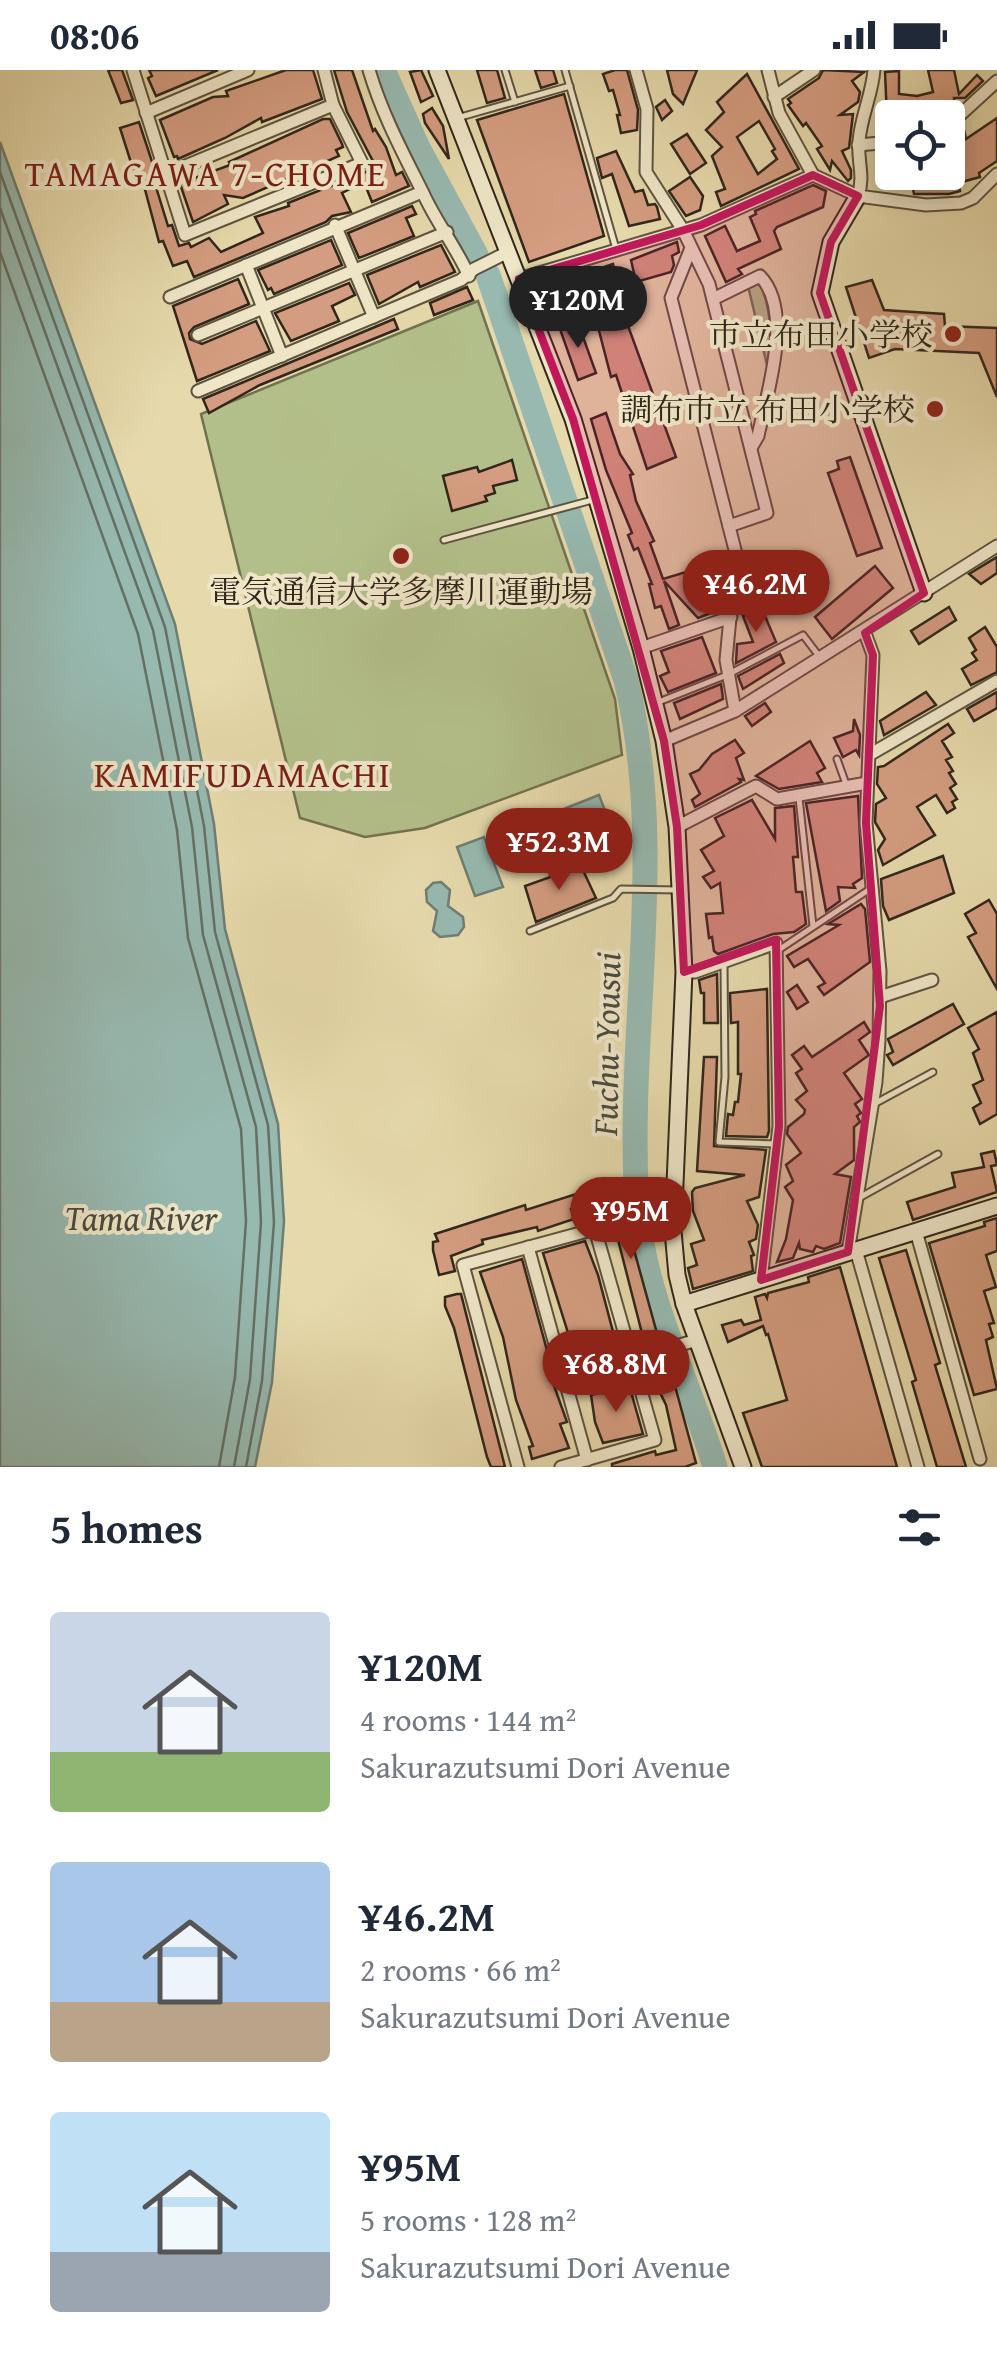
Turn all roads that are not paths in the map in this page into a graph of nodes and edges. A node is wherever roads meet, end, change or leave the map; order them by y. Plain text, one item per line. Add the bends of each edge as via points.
1 (133, 70) edge
2 (248, 70) edge
3 (324, 70) edge
4 (369, 70) edge
5 (437, 70) edge
6 (506, 70) edge
7 (565, 70) edge
8 (636, 70) edge
9 (768, 70) edge
10 (814, 70) edge
11 (874, 70) edge
12 (997, 82) edge
13 (570, 86) junction
14 (774, 97) junction
15 (515, 102) junction
16 (333, 106) junction
17 (965, 111) edge
18 (146, 112) junction
19 (454, 118) junction
20 (875, 144) edge
21 (858, 145) junction
22 (166, 174) junction
23 (813, 174) junction
24 (997, 174) edge
25 (422, 192) junction
26 (858, 196) junction
27 (336, 226) junction
28 (683, 230) junction
29 (447, 232) junction
30 (692, 248) junction
31 (616, 249) junction
32 (508, 252) junction
33 (246, 265) junction
34 (355, 272) junction
35 (469, 276) junction
36 (519, 278) junction
37 (170, 297) dead end
38 (713, 299) junction
39 (263, 309) junction
40 (374, 317) junction
41 (198, 335) dead end
42 (282, 356) junction
43 (198, 390) dead end
44 (751, 448) junction
45 (598, 498) junction
46 (729, 526) junction
47 (444, 540) dead end
48 (997, 546) edge
49 (924, 593) junction
50 (731, 617) junction
51 (864, 633) junction
52 (640, 648) junction
53 (821, 658) junction
54 (727, 675) junction
55 (997, 681) edge
56 (654, 704) junction
57 (736, 712) junction
58 (664, 742) junction
59 (869, 755) junction
60 (837, 758) dead end
61 (867, 783) junction
62 (846, 786) junction
63 (799, 795) junction
64 (678, 827) junction
65 (870, 889) junction
66 (680, 890) junction
67 (813, 926) junction
68 (530, 931) dead end
69 (776, 951) junction
70 (724, 961) junction
71 (684, 972) junction
72 (932, 980) dead end
73 (880, 998) junction
74 (933, 1072) dead end
75 (872, 1106) junction
76 (778, 1144) junction
77 (938, 1154) dead end
78 (585, 1194) dead end
79 (855, 1200) junction
80 (997, 1206) edge
81 (595, 1229) junction
82 (916, 1231) junction
83 (528, 1247) junction
84 (852, 1251) junction
85 (761, 1280) junction
86 (684, 1304) junction
87 (691, 1342) junction
88 (632, 1359) junction
89 (980, 1459) dead end
90 (587, 1460) junction
91 (518, 1467) edge
92 (560, 1467) edge
93 (743, 1467) edge
94 (918, 1467) edge

1 - 18 street
2 - 18 street
3 - 16 street
4 - 25 street
5 - 19 street
6 - 15 lane
7 - 13 lane
8 - 28 street via 647,109 646,172
9 - 14 street
10 - 14 street
11 - 21 street
12 - 17 street
13 - 15 lane
13 - 31 lane
14 - 23 street
15 - 19 lane
16 - 22 street
16 - 22 street via 362,162 185,235
18 - 22 street
19 - 32 street
20 - 21 street
21 - 26 street
23 - 26 street
23 - 28 street
24 - 26 street via 961,203 926,206
25 - 27 street
25 - 29 street
26 - 49 street via 831,242 820,293
27 - 33 street
27 - 34 street
28 - 30 street
28 - 31 street
29 - 34 street
29 - 35 street
30 - 38 street
30 - 46 street via 671,298
31 - 36 street
32 - 35 street
32 - 36 street
33 - 37 street
33 - 39 street
34 - 39 street
34 - 40 street
35 - 40 street
36 - 45 street
38 - 44 street
38 - 44 street via 760,276 772,296 777,349
39 - 41 street
39 - 42 street
40 - 42 street
42 - 43 street
44 - 46 street via 767,513
45 - 47 lane
45 - 52 street
46 - 50 street via 736,554
48 - 49 street
49 - 51 street
50 - 52 street
50 - 54 street
51 - 53 street
51 - 59 street via 873,655
52 - 56 street
53 - 54 lane via 803,635
53 - 57 street
54 - 56 lane
54 - 57 street
55 - 59 street
56 - 58 street
57 - 58 street
58 - 64 street
59 - 61 street
60 - 62 lane
61 - 62 street
61 - 65 street
62 - 63 street
63 - 64 street via 777,799 756,786
63 - 67 lane
64 - 66 street
65 - 67 lane
65 - 73 street
66 - 68 lane via 626,888
66 - 71 street
67 - 69 lane
69 - 70 street via 776,942
69 - 76 street
70 - 71 street
70 - 76 lane via 726,1077 719,1142
71 - 86 street via 673,1232
72 - 73 street
73 - 75 street
74 - 75 lane
75 - 79 street
76 - 85 street
77 - 79 lane
78 - 81 street
79 - 84 street
80 - 82 street
81 - 83 street
81 - 88 street
82 - 84 street
82 - 89 street
83 - 90 street
83 - 91 street via 464,1265
84 - 85 street
84 - 94 street
85 - 86 street
86 - 87 street
87 - 88 street
87 - 93 street
88 - 90 street via 655,1440
90 - 92 street

